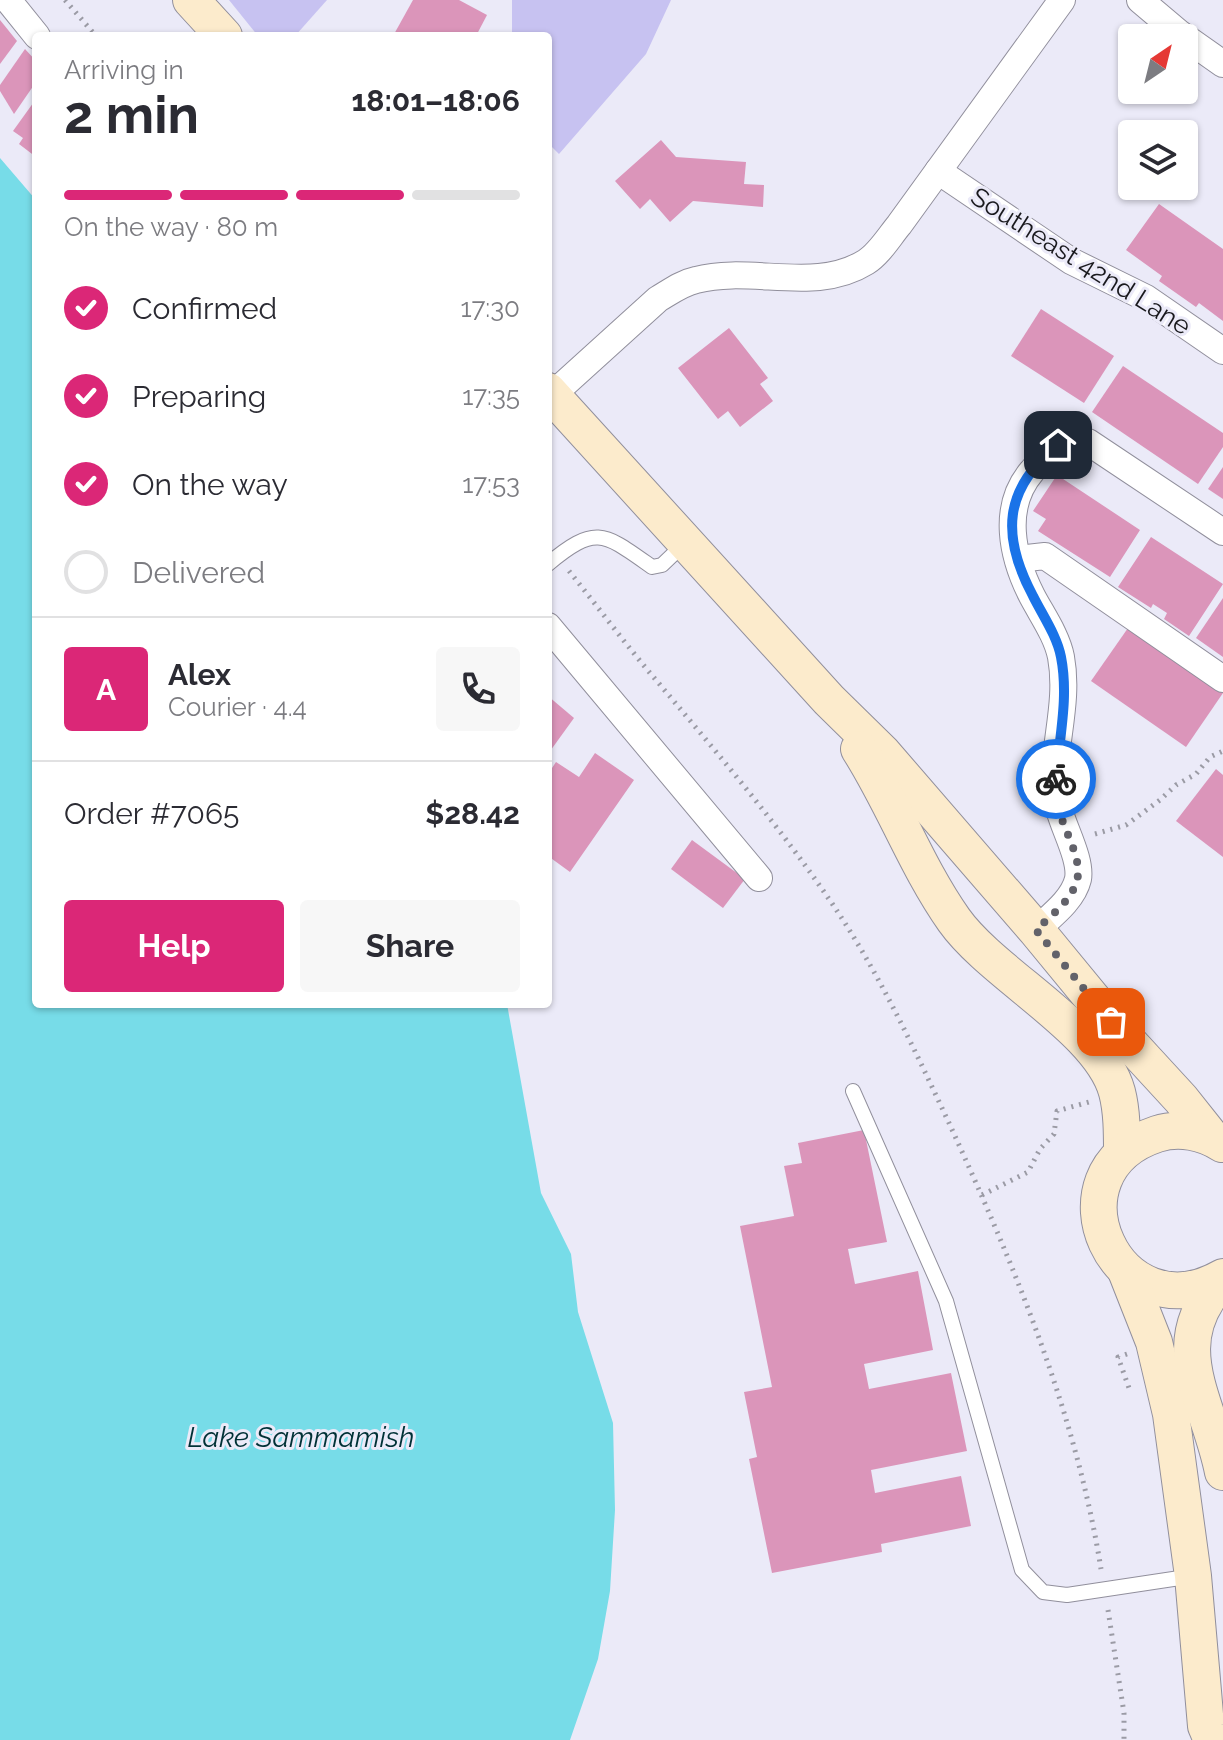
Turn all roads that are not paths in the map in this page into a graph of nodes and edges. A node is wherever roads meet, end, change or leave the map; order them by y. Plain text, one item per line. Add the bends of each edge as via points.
1 (8, 0) edge
2 (191, 0) edge
3 (1062, 0) edge
4 (1140, 0) edge
5 (34, 32) edge
6 (220, 32) edge
7 (1223, 64) edge
8 (938, 171) junction
9 (1223, 351) edge
10 (552, 391) edge
11 (552, 395) edge
12 (1223, 532) edge
13 (685, 543) junction
14 (1018, 559) junction
15 (553, 560) edge
16 (552, 631) edge
17 (1223, 679) edge
18 (829, 700) junction
19 (759, 878) dead end
20 (1036, 930) junction
21 (853, 1091) dead end
22 (1218, 1141) edge
23 (1122, 1153) junction
24 (1126, 1271) junction
25 (1223, 1278) edge
26 (1223, 1472) edge
27 (1193, 1576) junction
28 (1212, 1740) edge

1 - 5 street
2 - 6 main road
3 - 8 street
4 - 7 street
8 - 9 street, Southeast 42nd Lane via 1071,261 1146,298
8 - 10 street via 869,260 828,276 717,276 673,289
11 - 13 main road
12 - 14 street via 1103,450 1073,442 1044,456 1016,495 1011,529
13 - 15 lane via 662,565 652,567 603,536 573,544
13 - 18 main road
14 - 17 street via 1045,556
14 - 20 street via 1061,655 1064,708 1056,795 1078,866 1075,888
16 - 19 street
18 - 20 main road via 882,752
18 - 23 main road via 955,922 1085,1043 1111,1077
20 - 22 main road
21 - 27 lane via 946,1301 1022,1570 1043,1592 1067,1595
22 - 23 main road via 1189,1131 1164,1131
23 - 24 main road via 1106,1174 1098,1199 1099,1226
24 - 25 main road via 1165,1290 1187,1290
24 - 27 main road via 1164,1376
25 - 26 main road via 1197,1316 1191,1363
27 - 28 main road via 1206,1726

